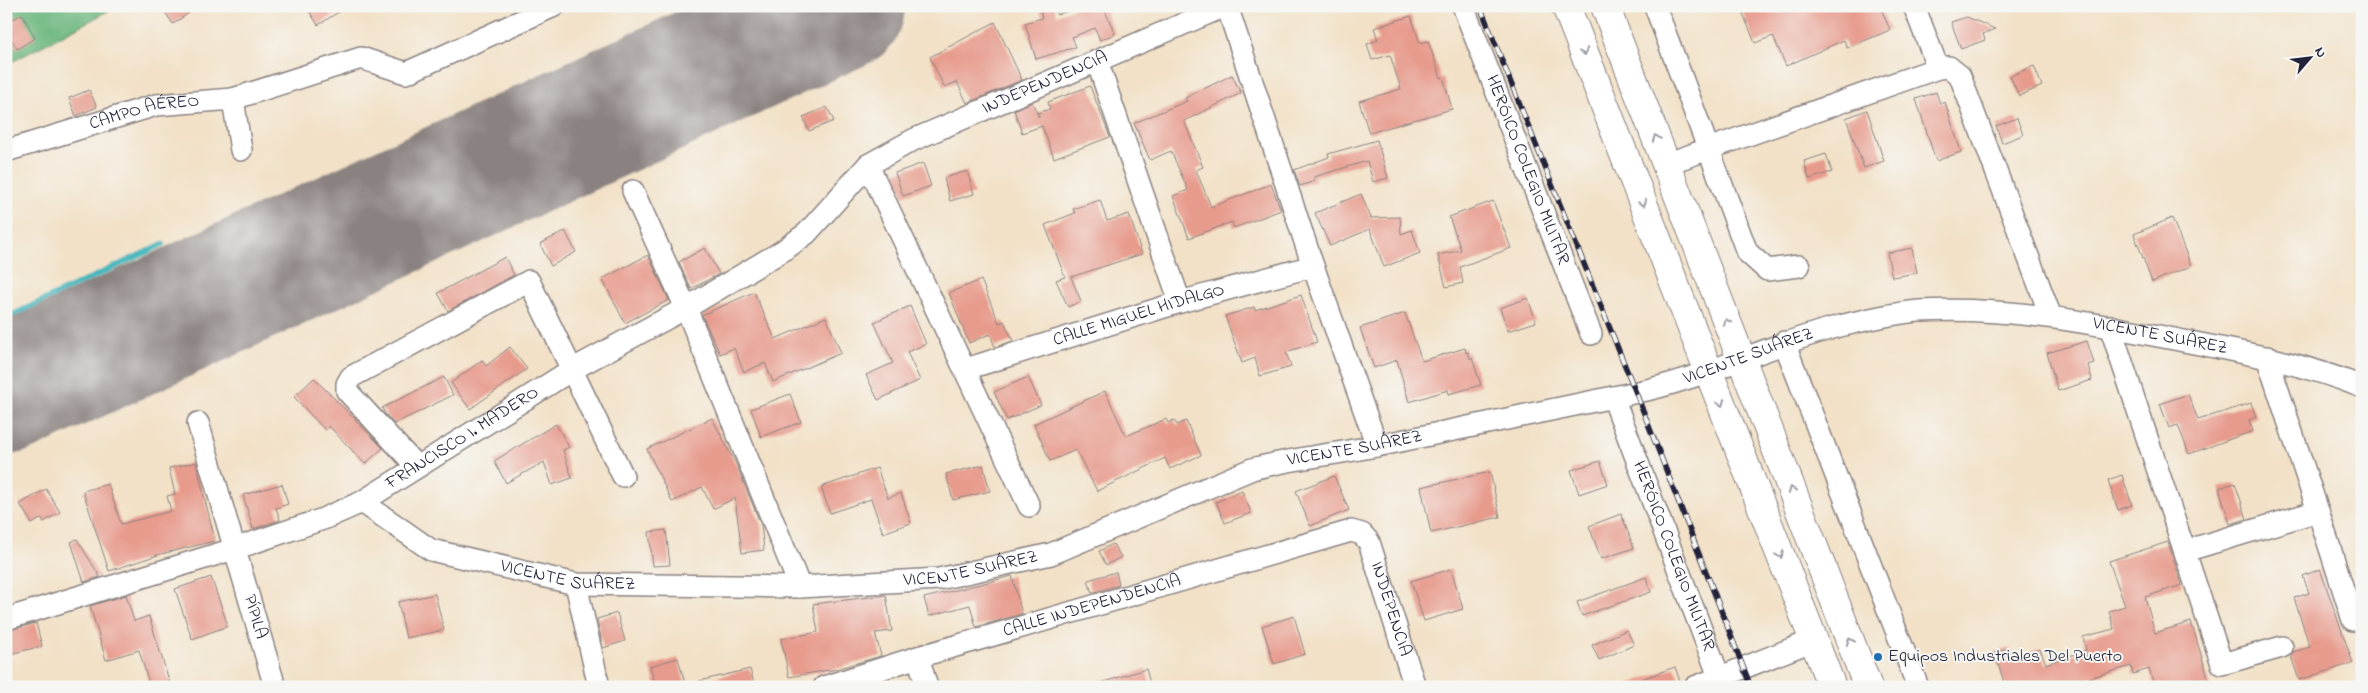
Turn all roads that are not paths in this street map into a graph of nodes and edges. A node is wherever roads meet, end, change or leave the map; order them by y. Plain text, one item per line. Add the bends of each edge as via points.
1 (554, 6) edge
2 (1226, 6) edge
3 (1463, 6) edge
4 (1566, 6) edge
5 (1605, 6) edge
6 (1655, 6) edge
7 (1914, 6) edge
8 (1097, 61) junction
9 (1938, 68) junction
10 (233, 99) junction
11 (1708, 149) junction
12 (241, 150) dead end
13 (6, 151) edge
14 (1666, 164) junction
15 (868, 166) junction
16 (633, 191) dead end
17 (1313, 266) junction
18 (1799, 266) dead end
19 (1180, 302) junction
20 (686, 308) junction
21 (2051, 317) junction
22 (2110, 326) junction
23 (1591, 334) dead end
24 (1784, 342) junction
25 (2267, 357) junction
26 (1741, 358) junction
27 (573, 369) junction
28 (966, 369) junction
29 (1708, 371) junction
30 (2362, 387) edge
31 (1613, 397) junction
32 (198, 423) dead end
33 (1377, 446) junction
34 (416, 467) junction
35 (624, 476) dead end
36 (362, 502) junction
37 (1029, 506) dead end
38 (2318, 512) junction
39 (1362, 534) joint
40 (234, 550) junction
41 (2185, 552) junction
42 (576, 584) junction
43 (800, 586) junction
44 (6, 619) edge
45 (2353, 620) dead end
46 (1814, 640) junction
47 (2282, 647) dead end
48 (918, 657) junction
49 (1721, 682) edge
50 (275, 687) edge
51 (599, 687) edge
52 (824, 687) edge
53 (927, 687) edge
54 (1414, 687) edge
55 (1694, 687) edge
56 (1832, 687) edge
57 (1868, 687) edge
58 (1918, 687) edge

1 - 10 street, CAMPO AÉREO via 406,73 361,58
2 - 8 street, INDEPENDENCIA
2 - 17 street
3 - 23 street, HERÓICO COLEGIO MILITAR
4 -> 29 main road
14 -> 5 main road
6 - 11 street
7 - 9 street
8 - 15 street, INDEPENDENCIA via 913,140
8 - 19 street
9 - 11 street
9 - 21 street via 1949,67 1960,76
10 - 12 street
10 - 13 street, CAMPO AÉREO via 156,105
11 - 14 street
11 - 18 street via 1747,252 1767,270
26 -> 14 main road
15 - 20 street, FRANCISCO I. MADERO via 808,233
15 - 28 street
16 - 20 street
17 - 19 street, CALLE MIGUEL HIDALGO
17 - 33 street
19 - 28 street, CALLE MIGUEL HIDALGO
20 - 27 street, FRANCISCO I. MADERO
20 - 43 street
21 - 22 street, VICENTE SUÁREZ
21 - 24 street, VICENTE SUÁREZ via 1993,311 1916,311
22 - 25 street, VICENTE SUÁREZ
22 - 41 street
24 - 26 street, VICENTE SUÁREZ
24 - 58 street
25 - 30 street, VICENTE SUÁREZ via 2330,374
25 - 38 street
26 - 29 street, VICENTE SUÁREZ
57 -> 26 main road
27 - 34 street, FRANCISCO I. MADERO
27 - 34 street via 529,281 351,378 347,390
27 - 35 street
28 - 37 street
29 - 31 street, VICENTE SUÁREZ
29 -> 46 main road
31 - 33 street, VICENTE SUÁREZ
31 - 49 street, HERÓICO COLEGIO MILITAR
32 - 40 street, PÍPILA
33 - 43 street, VICENTE SUÁREZ via 1252,468 1051,554 939,579
34 - 36 street, FRANCISCO I. MADERO
36 - 40 street, FRANCISCO I. MADERO
36 - 42 street, VICENTE SUÁREZ via 431,550
38 - 41 street
38 - 45 street
39 - 48 street, CALLE INDEPENDENCIA via 1351,532
39 - 54 street, INDEPENCIA via 1369,542
40 - 44 street, FRANCISCO I. MADERO
40 - 50 street, PÍPILA
41 - 47 street via 2222,664
42 - 43 street, VICENTE SUÁREZ
42 - 51 street
46 - 49 street
46 - 56 main road
48 - 52 street, CALLE INDEPENDENCIA
48 - 53 street
49 - 55 street

